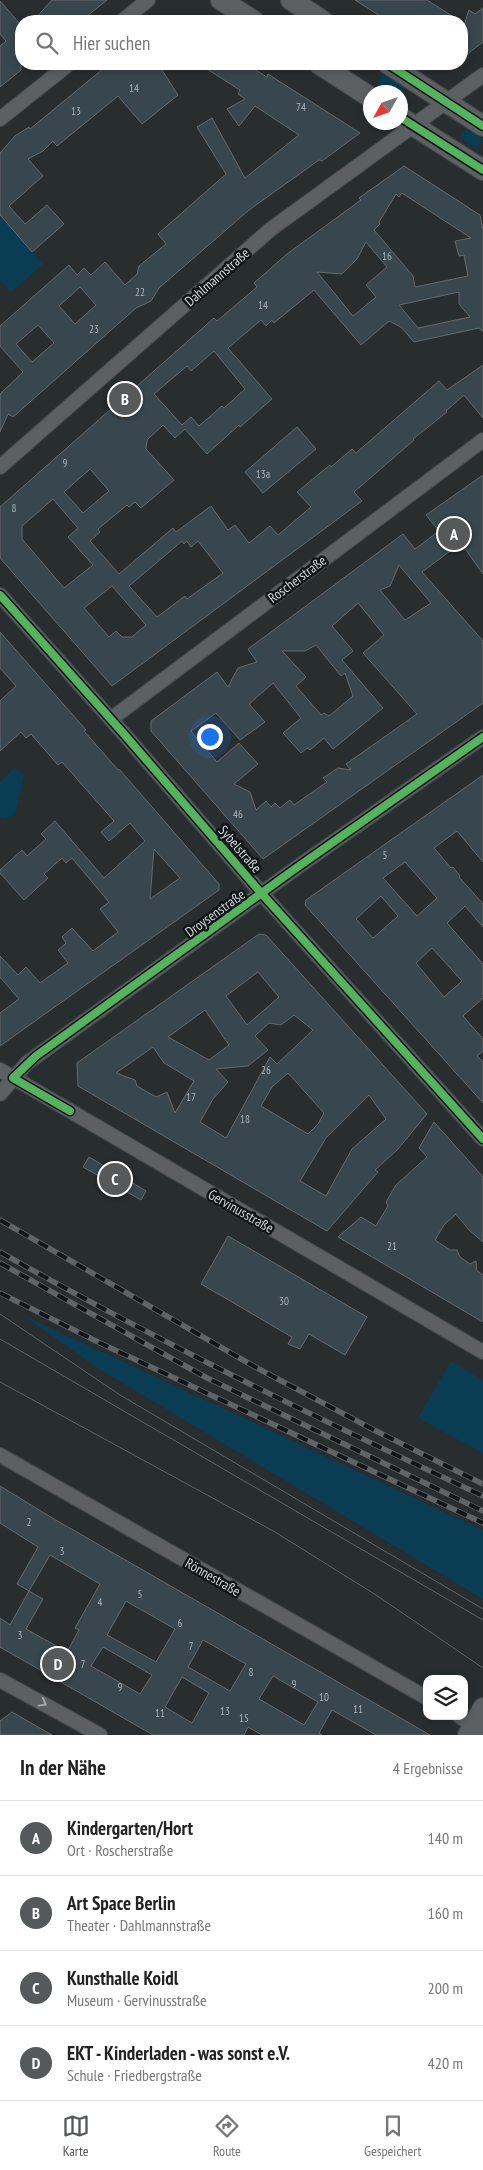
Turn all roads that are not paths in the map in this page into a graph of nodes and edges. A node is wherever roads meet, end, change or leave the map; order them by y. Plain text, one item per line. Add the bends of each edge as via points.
1 (148, 0) edge
2 (221, 0) edge
3 (291, 0) edge
4 (129, 15) edge
5 (245, 15) edge
6 (314, 15) edge
7 (61, 70) edge
8 (328, 70) edge
9 (397, 70) edge
10 (483, 75) edge
11 (363, 92) edge
12 (446, 102) junction
13 (0, 119) edge
14 (408, 121) edge
15 (408, 122) edge
16 (483, 126) edge
17 (396, 130) edge
18 (483, 170) edge
19 (483, 440) edge
20 (0, 467) edge
21 (0, 595) edge
22 (111, 718) junction
23 (483, 737) edge
24 (262, 894) junction
25 (0, 1070) edge
26 (13, 1078) junction
27 (0, 1094) edge
28 (483, 1139) edge
29 (483, 1352) edge
30 (0, 1455) edge
31 (0, 1680) edge
32 (423, 1696) edge
33 (100, 1735) edge

1 - 4 street
2 - 5 main road
3 - 6 main road
7 - 13 street
8 - 11 main road
9 - 12 main road
10 - 12 street, Dahlmannstraße
12 - 14 street, Dahlmannstraße
12 - 16 main road
15 - 18 main road
17 - 20 street, Dahlmannstraße via 272,229
19 - 22 street, Roscherstraße
21 - 22 street, Sybelstraße
22 - 24 street, Sybelstraße
23 - 24 street, Droysenstraße
24 - 26 street, Droysenstraße via 36,1056
24 - 28 street, Sybelstraße
25 - 26 street, Gervinusstraße
26 - 27 street, Droysenstraße
26 - 29 street, Gervinusstraße
30 - 32 street, Rönnestraße
31 -> 33 street

